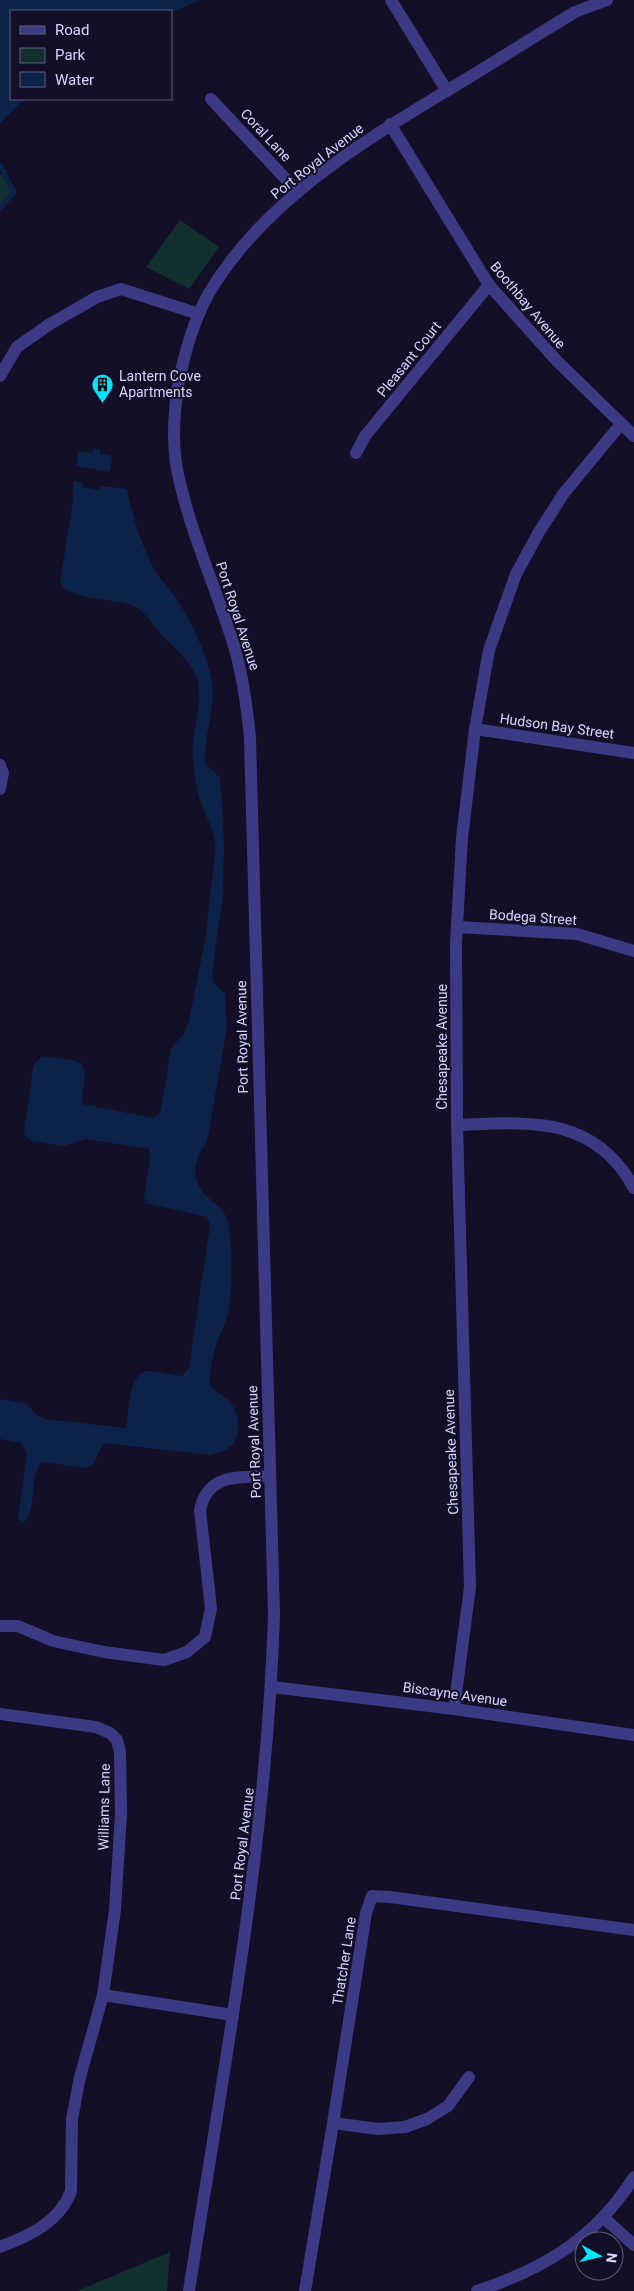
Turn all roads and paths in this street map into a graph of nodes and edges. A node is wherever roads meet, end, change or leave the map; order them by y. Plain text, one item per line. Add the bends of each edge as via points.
1 (391, 0) edge
2 (600, 1) edge
3 (447, 91) junction
4 (211, 99) dead end
5 (390, 124) junction
6 (298, 192) junction
7 (488, 285) junction
8 (199, 314) junction
9 (0, 376) edge
10 (621, 424) junction
11 (634, 436) edge
12 (356, 453) dead end
13 (475, 729) junction
14 (634, 753) edge
15 (0, 765) edge
16 (0, 789) edge
17 (457, 927) junction
18 (634, 951) edge
19 (457, 1124) junction
20 (634, 1188) edge
21 (270, 1476) junction
22 (0, 1626) edge
23 (272, 1687) junction
24 (454, 1708) junction
25 (0, 1714) edge
26 (634, 1735) edge
27 (634, 1930) edge
28 (103, 1995) junction
29 (233, 2015) junction
30 (469, 2077) dead end
31 (334, 2123) junction
32 (634, 2177) edge
33 (604, 2218) junction
34 (634, 2245) edge
35 (0, 2247) edge
36 (189, 2291) edge
37 (305, 2291) edge
38 (477, 2291) edge

1 - 3 street
2 - 3 street, Port Royal Avenue via 575,12
3 - 5 street, Port Royal Avenue
4 - 6 street, Coral Lane
5 - 6 street, Port Royal Avenue
5 - 7 street, Boothbay Avenue
6 - 8 street, Port Royal Avenue via 260,228 226,268
7 - 10 street, Boothbay Avenue via 557,362
7 - 12 street, Pleasant Court via 365,436
8 - 9 street via 121,289 97,297 17,346
8 - 21 street, Port Royal Avenue via 181,371 174,436 177,468 192,526 245,690 249,728
10 - 11 street, Boothbay Avenue
10 - 13 street, Chesapeake Avenue via 564,493 516,574 489,650
13 - 14 street, Hudson Bay Street
13 - 17 street, Chesapeake Avenue via 462,838
15 - 16 street
17 - 18 street, Bodega Street via 577,934
17 - 19 street, Chesapeake Avenue
19 - 20 street via 523,1122 569,1130 609,1154
19 - 24 street, Chesapeake Avenue via 470,1587
21 - 22 street via 229,1478 218,1482 204,1498 200,1510 211,1608 205,1637 187,1652 164,1660 53,1641 18,1626
21 - 23 street, Port Royal Avenue via 274,1571
23 - 24 street, Biscayne Avenue
23 - 29 street, Port Royal Avenue via 258,1841
24 - 26 street, Biscayne Avenue
25 - 28 street, Williams Lane via 96,1727 116,1740 120,1752 120,1822 115,1910
27 - 31 street, Thatcher Lane via 372,1896 366,1913
28 - 29 street
28 - 35 street, Williams Lane via 72,2119 72,2178 67,2203 38,2229
29 - 36 street, Port Royal Avenue
30 - 31 street via 448,2106 405,2127 378,2129
31 - 37 street, Thatcher Lane
32 - 33 street
33 - 34 street
33 - 38 street via 541,2265 511,2280

